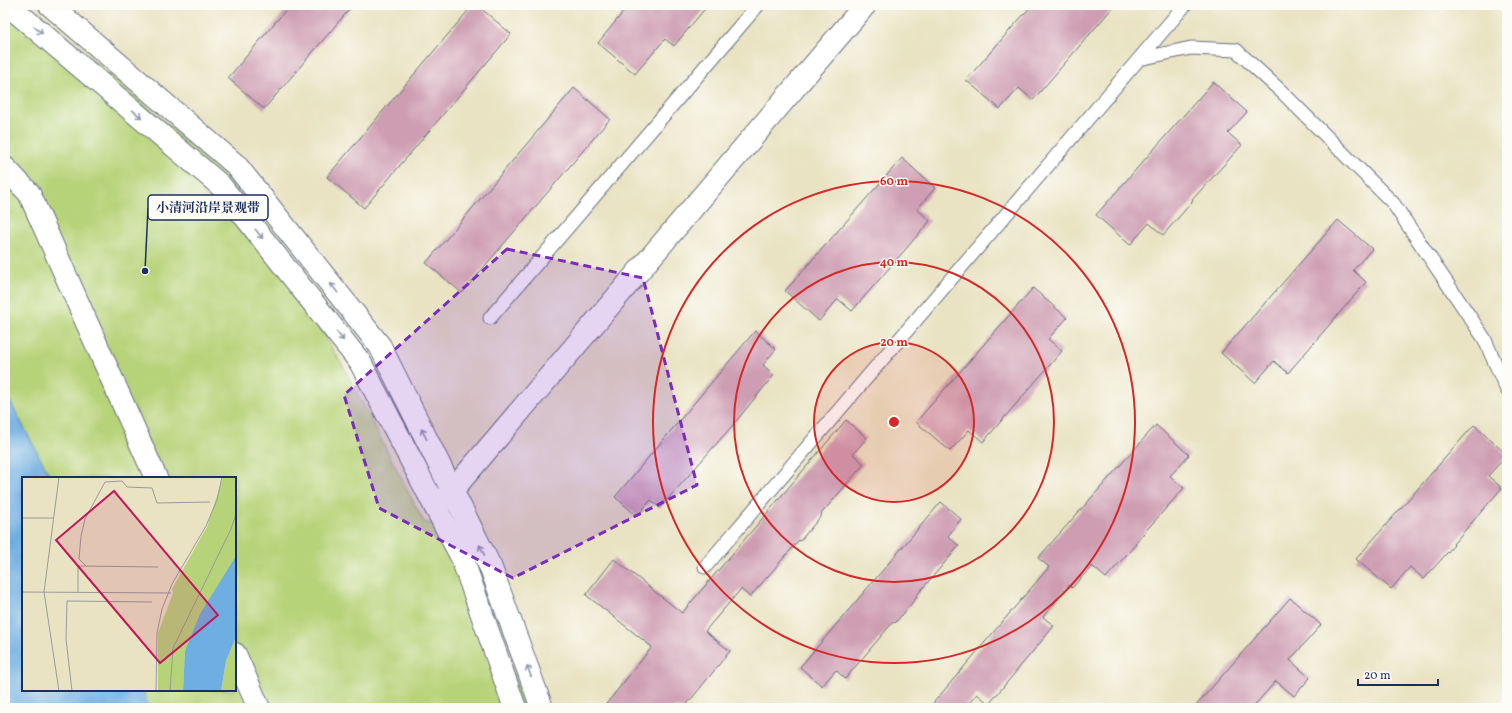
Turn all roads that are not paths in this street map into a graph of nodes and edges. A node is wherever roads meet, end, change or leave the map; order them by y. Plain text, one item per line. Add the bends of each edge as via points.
1 (8, 5) edge
2 (50, 5) edge
3 (758, 5) edge
4 (865, 5) edge
5 (1185, 5) edge
6 (1139, 59) junction
7 (5, 168) edge
8 (490, 318) dead end
9 (1507, 390) edge
10 (156, 477) edge
11 (452, 491) junction
12 (435, 508) junction
13 (705, 567) dead end
14 (236, 656) edge
15 (259, 708) edge
16 (516, 708) edge
17 (542, 708) edge

1 -> 12 main road via 220,185 360,362
11 -> 2 main road via 380,346 236,165
3 - 8 lane
4 - 11 main road
5 - 6 lane
6 - 9 lane via 1191,48 1236,50 1393,203 1484,338
6 - 13 lane
7 - 10 main road via 29,193
11 - 12 main road
17 -> 11 main road via 491,568
12 - 16 main road via 462,558
14 - 15 main road

